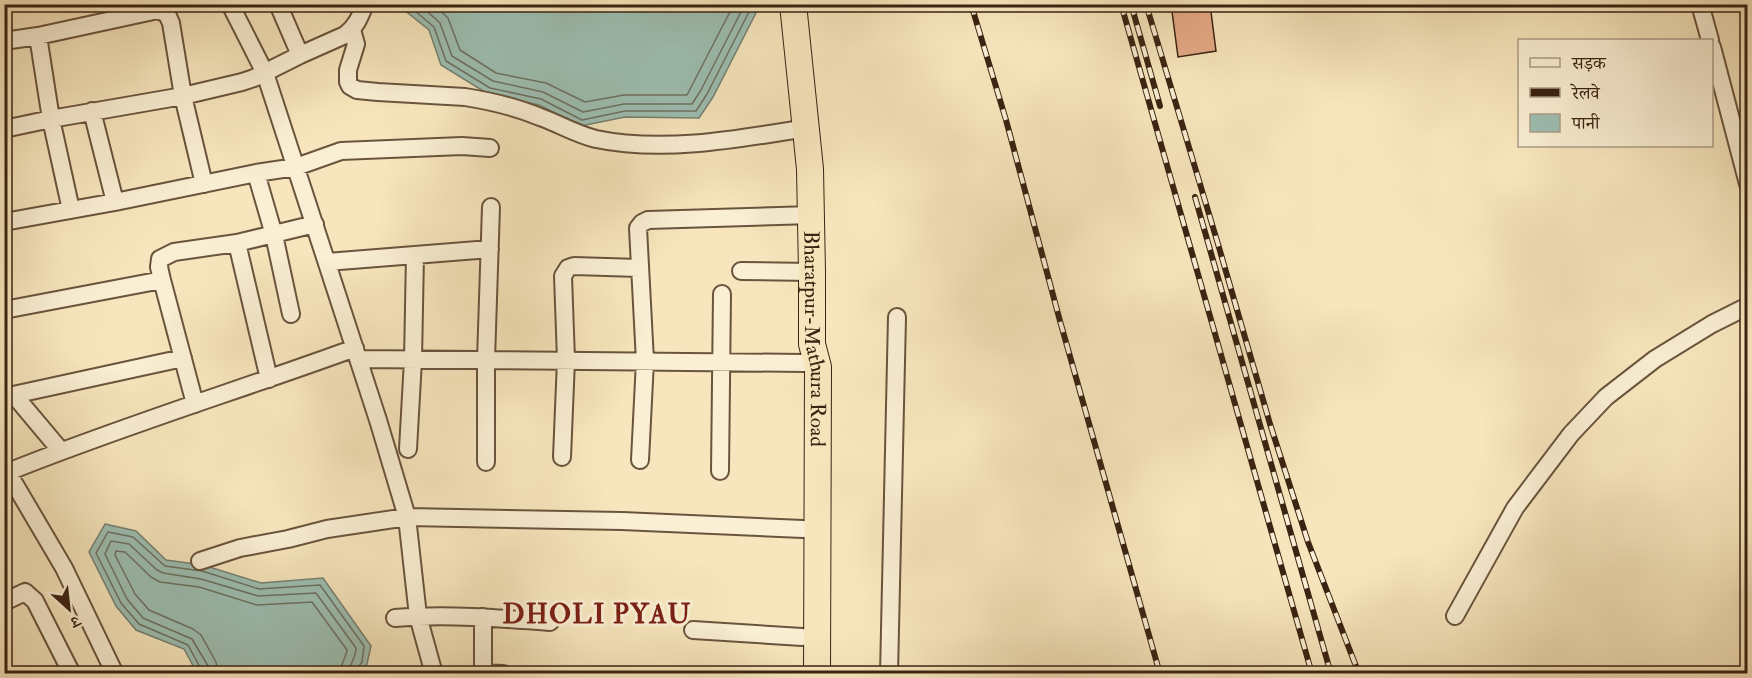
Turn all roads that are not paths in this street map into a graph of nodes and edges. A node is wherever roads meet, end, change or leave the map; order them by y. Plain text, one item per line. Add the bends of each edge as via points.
1 (230, 4) edge
2 (278, 4) edge
3 (365, 4) edge
4 (793, 4) edge
5 (1700, 4) edge
6 (352, 30) junction
7 (38, 36) junction
8 (1710, 39) edge
9 (4, 41) edge
10 (1713, 51) edge
11 (300, 54) junction
12 (265, 73) junction
13 (183, 96) junction
14 (92, 111) junction
15 (51, 119) junction
16 (806, 128) junction
17 (4, 129) edge
18 (490, 148) dead end
19 (296, 167) junction
20 (256, 173) junction
21 (204, 184) junction
22 (1748, 184) edge
23 (115, 202) junction
24 (491, 207) dead end
25 (71, 210) junction
26 (812, 215) junction
27 (4, 222) edge
28 (315, 224) junction
29 (274, 235) junction
30 (237, 243) junction
31 (490, 249) junction
32 (414, 255) junction
33 (327, 262) junction
34 (639, 268) junction
35 (741, 271) dead end
36 (813, 272) junction
37 (162, 280) junction
38 (722, 294) dead end
39 (1748, 306) edge
40 (4, 310) edge
41 (291, 314) dead end
42 (897, 317) dead end
43 (809, 353) junction
44 (357, 354) junction
45 (183, 358) junction
46 (413, 360) junction
47 (486, 360) junction
48 (566, 360) junction
49 (645, 361) junction
50 (720, 361) junction
51 (269, 379) junction
52 (9, 396) edge
53 (195, 404) junction
54 (408, 449) dead end
55 (61, 451) junction
56 (562, 457) dead end
57 (640, 460) dead end
58 (486, 462) dead end
59 (6, 469) edge
60 (720, 471) dead end
61 (407, 517) junction
62 (803, 530) junction
63 (200, 561) dead end
64 (4, 602) edge
65 (418, 616) junction
66 (1455, 616) dead end
67 (483, 617) junction
68 (395, 618) dead end
69 (550, 621) dead end
70 (693, 630) dead end
71 (802, 637) junction
72 (483, 673) edge
73 (72, 674) edge
74 (115, 674) edge
75 (434, 674) edge
76 (503, 674) edge
77 (803, 674) edge
78 (817, 674) edge
79 (889, 674) edge

1 - 12 street
2 - 11 street
3 - 6 street
4 - 16 highway, Bharatpur-Mathura Road
5 - 8 street
6 - 11 street
6 - 16 street via 356,44 347,77 350,86 357,90 479,99 541,117 570,132 645,145 722,141
7 - 9 street
7 - 13 street via 163,12 171,23
7 - 15 street
10 - 22 street
11 - 12 street
12 - 13 street
12 - 19 street
13 - 14 street
13 - 21 street
14 - 15 street
14 - 23 street
15 - 17 street
15 - 25 street
16 - 26 highway, Bharatpur-Mathura Road
18 - 19 street via 341,151
19 - 20 street
19 - 28 street
20 - 21 street
20 - 29 street
21 - 23 street
23 - 25 street
24 - 31 street
25 - 27 street
26 - 34 street via 648,220 638,228
26 - 36 highway, Bharatpur-Mathura Road
28 - 29 street
28 - 33 street
29 - 30 street
29 - 41 street
30 - 37 street via 166,255 160,259
30 - 51 street
31 - 32 street
31 - 47 street
32 - 33 street
32 - 46 street
33 - 44 street
34 - 48 street via 574,266 565,271
34 - 49 street
35 - 36 street
36 - 43 highway, Bharatpur-Mathura Road
37 - 40 street
37 - 45 street
38 - 50 street
39 - 66 street via 1655,359 1606,397 1571,434 1515,508
42 - 79 street
43 - 50 street
43 - 62 highway, Bharatpur-Mathura Road via 804,404
43 - 78 highway, Bharatpur-Mathura Road via 818,367
44 - 46 street
44 - 51 street
44 - 61 street
45 - 52 street
45 - 53 street
46 - 47 street
46 - 54 street
47 - 48 street
47 - 58 street
48 - 49 street
48 - 56 street
49 - 50 street
49 - 57 street
50 - 60 street
51 - 53 street
52 - 55 street
53 - 55 street
55 - 59 street
59 - 74 street via 64,568
61 - 62 street via 622,520
61 - 63 street via 327,529
61 - 65 street
62 - 71 highway, Bharatpur-Mathura Road
64 - 73 street via 24,592 30,595
65 - 67 street
65 - 68 street
65 - 75 street
67 - 69 street
67 - 72 street
70 - 71 street
71 - 77 highway, Bharatpur-Mathura Road
72 - 76 street

